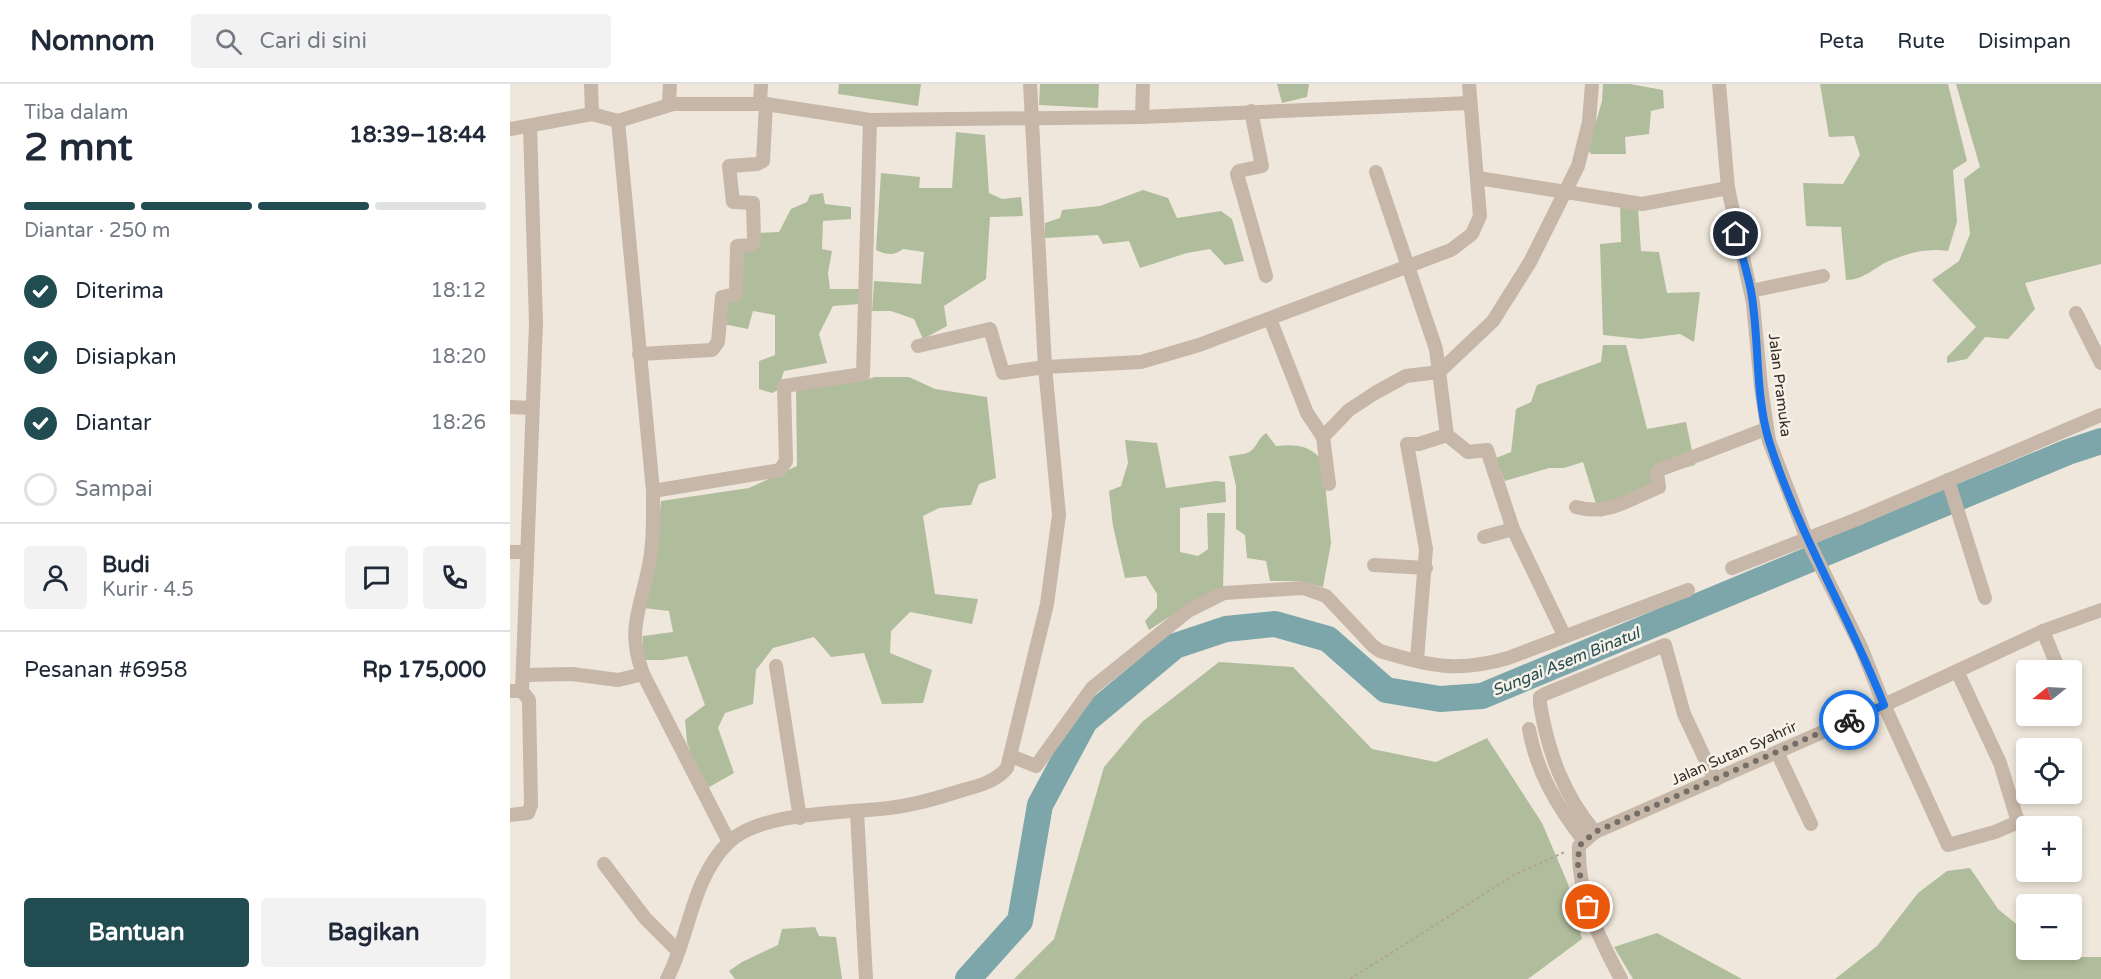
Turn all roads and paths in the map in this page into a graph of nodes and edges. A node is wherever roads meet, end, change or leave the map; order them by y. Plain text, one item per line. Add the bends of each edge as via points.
1 (591, 84) edge
2 (670, 84) edge
3 (1030, 84) edge
4 (1143, 84) edge
5 (1469, 84) edge
6 (1592, 84) edge
7 (1719, 84) edge
8 (762, 97) edge
9 (1470, 103) junction
10 (669, 104) junction
11 (1251, 111) junction
12 (592, 114) junction
13 (1031, 114) junction
14 (1142, 117) junction
15 (870, 120) junction
16 (618, 121) junction
17 (530, 127) junction
18 (510, 129) edge
19 (1376, 172) dead end
20 (1478, 178) junction
21 (1728, 188) junction
22 (1556, 192) junction
23 (1408, 266) junction
24 (1266, 276) dead end
25 (1823, 276) dead end
26 (1751, 291) junction
27 (2076, 313) dead end
28 (1270, 319) junction
29 (918, 346) dead end
30 (639, 354) junction
31 (2101, 363) edge
32 (1045, 367) junction
33 (1439, 368) junction
34 (510, 407) edge
35 (532, 408) junction
36 (2101, 415) edge
37 (1766, 429) junction
38 (1447, 435) junction
39 (1323, 437) junction
40 (1948, 481) junction
41 (1329, 483) dead end
42 (653, 491) junction
43 (1576, 507) dead end
44 (1513, 529) junction
45 (1484, 537) dead end
46 (1808, 541) junction
47 (510, 552) edge
48 (527, 552) junction
49 (1374, 565) dead end
50 (1426, 568) junction
51 (1732, 568) dead end
52 (1688, 590) dead end
53 (1985, 598) dead end
54 (2101, 610) edge
55 (2043, 631) junction
56 (1564, 635) junction
57 (1417, 659) junction
58 (2055, 660) edge
59 (776, 666) dead end
60 (1957, 671) junction
61 (643, 674) junction
62 (523, 675) junction
63 (516, 691) edge
64 (1884, 705) junction
65 (1529, 729) dead end
66 (1778, 752) junction
67 (1011, 756) junction
68 (1715, 780) junction
69 (857, 812) junction
70 (510, 815) edge
71 (800, 818) junction
72 (1811, 824) dead end
73 (1597, 831) junction
74 (729, 842) junction
75 (1581, 844) junction
76 (604, 864) dead end
77 (677, 950) junction
78 (667, 979) edge
79 (866, 979) edge
80 (1350, 979) edge
81 (1621, 979) edge

1 - 12 street
2 - 10 street
3 - 13 street
4 - 14 street
5 - 9 street
6 - 22 street via 1589,122 1578,166
7 - 21 street, Jalan Pramuka
8 - 10 street
8 - 15 street
8 - 30 street via 763,161 729,166 733,202 753,202 754,239 752,245 737,246 736,294 722,297 718,342 712,350
9 - 11 street
9 - 20 street
10 - 16 street
11 - 14 street
11 - 24 street via 1262,166 1237,174
12 - 16 street
12 - 17 street
13 - 14 street
13 - 15 street
13 - 32 street
15 - 42 street via 863,374 784,386 786,461 780,470
16 - 30 street
17 - 18 street
17 - 35 street via 536,323
19 - 23 street
20 - 22 street
20 - 23 street via 1480,216 1472,234 1451,250
21 - 22 street via 1642,204
21 - 26 street, Jalan Pramuka
22 - 33 street via 1530,262 1506,304 1480,335
23 - 28 street
23 - 33 street
25 - 26 street
26 - 37 street, Jalan Pramuka
27 - 31 street
28 - 32 street via 1141,362
28 - 39 street via 1307,413
29 - 32 street via 990,329 1002,373
30 - 42 street
32 - 67 street via 1059,514 1047,604
33 - 38 street
33 - 39 street via 1406,376 1375,393 1349,410
34 - 35 street
35 - 48 street
36 - 40 street
37 - 43 street via 1659,470 1659,487 1605,510 1595,512
37 - 46 street, Jalan Pramuka
38 - 44 street via 1468,452 1487,450
38 - 50 street via 1412,446 1407,444 1421,512
39 - 41 street
40 - 46 street
40 - 53 street
42 - 61 street via 653,536 634,630 634,650
44 - 45 street
44 - 56 street
46 - 51 street
46 - 64 street, Jalan Pramuka via 1861,647
47 - 48 street
48 - 62 street
49 - 50 street
50 - 57 street
52 - 56 street
54 - 55 street, Jalan Sutan Syahrir
55 - 58 street
55 - 60 street, Jalan Sutan Syahrir
56 - 57 street via 1478,667 1444,667
57 - 67 street via 1373,646 1318,591 1283,587 1224,593 1188,611 1107,673 1076,707 1036,766
59 - 71 street
60 - 64 street, Jalan Sutan Syahrir
60 - 64 street, Jalan Pramuka via 2001,763 2018,821 1995,832 1946,841
61 - 62 street via 618,680 572,674
61 - 74 street
62 - 63 street
63 - 70 street via 529,700 531,805 528,813
64 - 66 street, Jalan Sutan Syahrir
65 - 75 street via 1532,751 1544,782
66 - 68 street, Jalan Sutan Syahrir
66 - 72 street
67 - 69 street via 1004,772 980,785 899,807
68 - 73 street, Jalan Sutan Syahrir
68 - 73 street via 1684,714 1665,645 1545,694 1540,704 1556,766 1572,800
69 - 71 street
69 - 79 street
71 - 74 street via 757,825
73 - 75 street, Jalan Sutan Syahrir
74 - 77 street via 710,867
75 - 80 path via 1514,875
75 - 81 street via 1578,867 1583,892
76 - 77 street via 645,918
77 - 78 street

